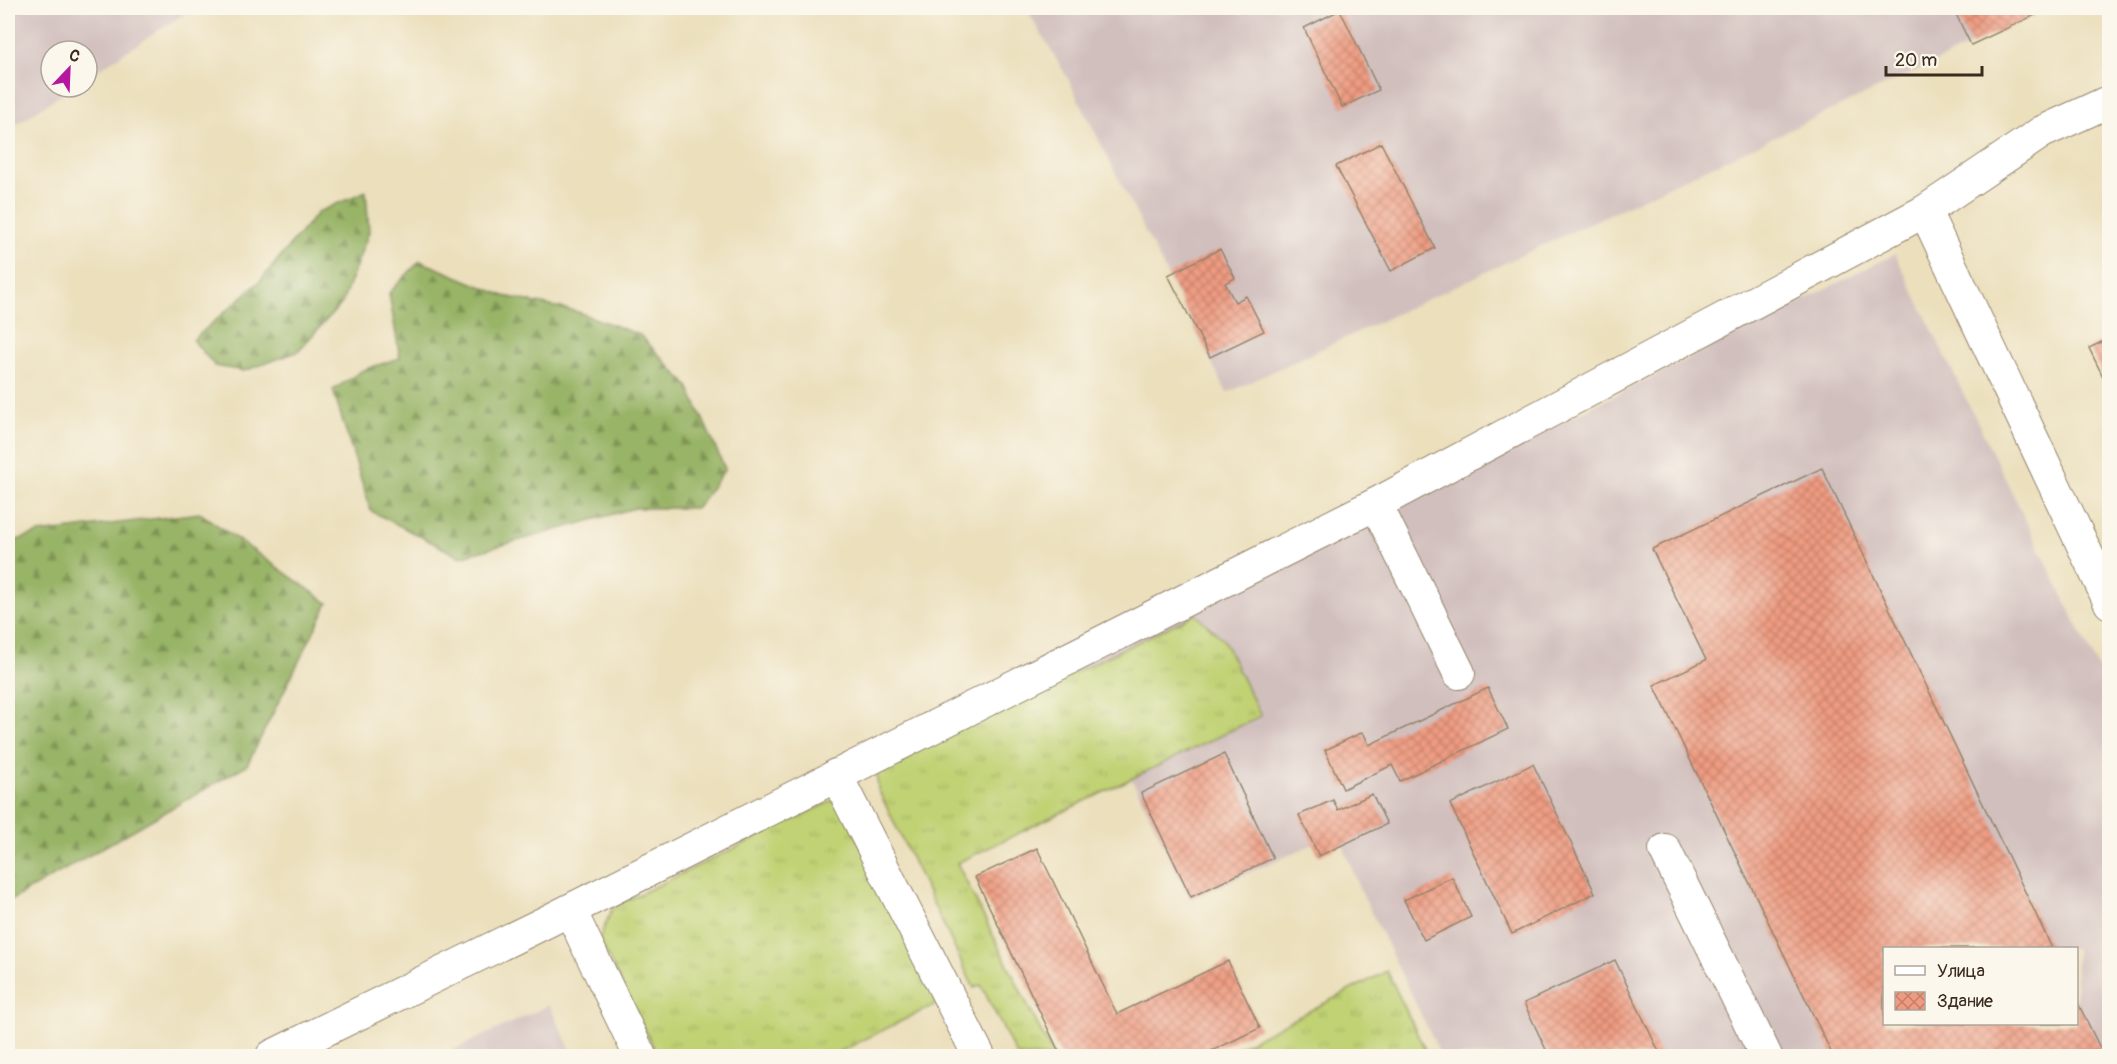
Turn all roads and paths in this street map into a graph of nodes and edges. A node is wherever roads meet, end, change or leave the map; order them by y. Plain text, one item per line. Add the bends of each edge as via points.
1 (2109, 101) edge
2 (1925, 211) junction
3 (1376, 504) junction
4 (2109, 603) edge
5 (1459, 673) dead end
6 (837, 776) junction
7 (1665, 850) dead end
8 (570, 910) junction
9 (272, 1056) edge
10 (640, 1056) edge
11 (979, 1056) edge
12 (1766, 1056) edge

1 - 2 street via 2043,132
2 - 3 street
2 - 4 street
3 - 5 street
3 - 6 street
6 - 8 street
6 - 11 street
7 - 12 street
8 - 9 street
8 - 10 street

